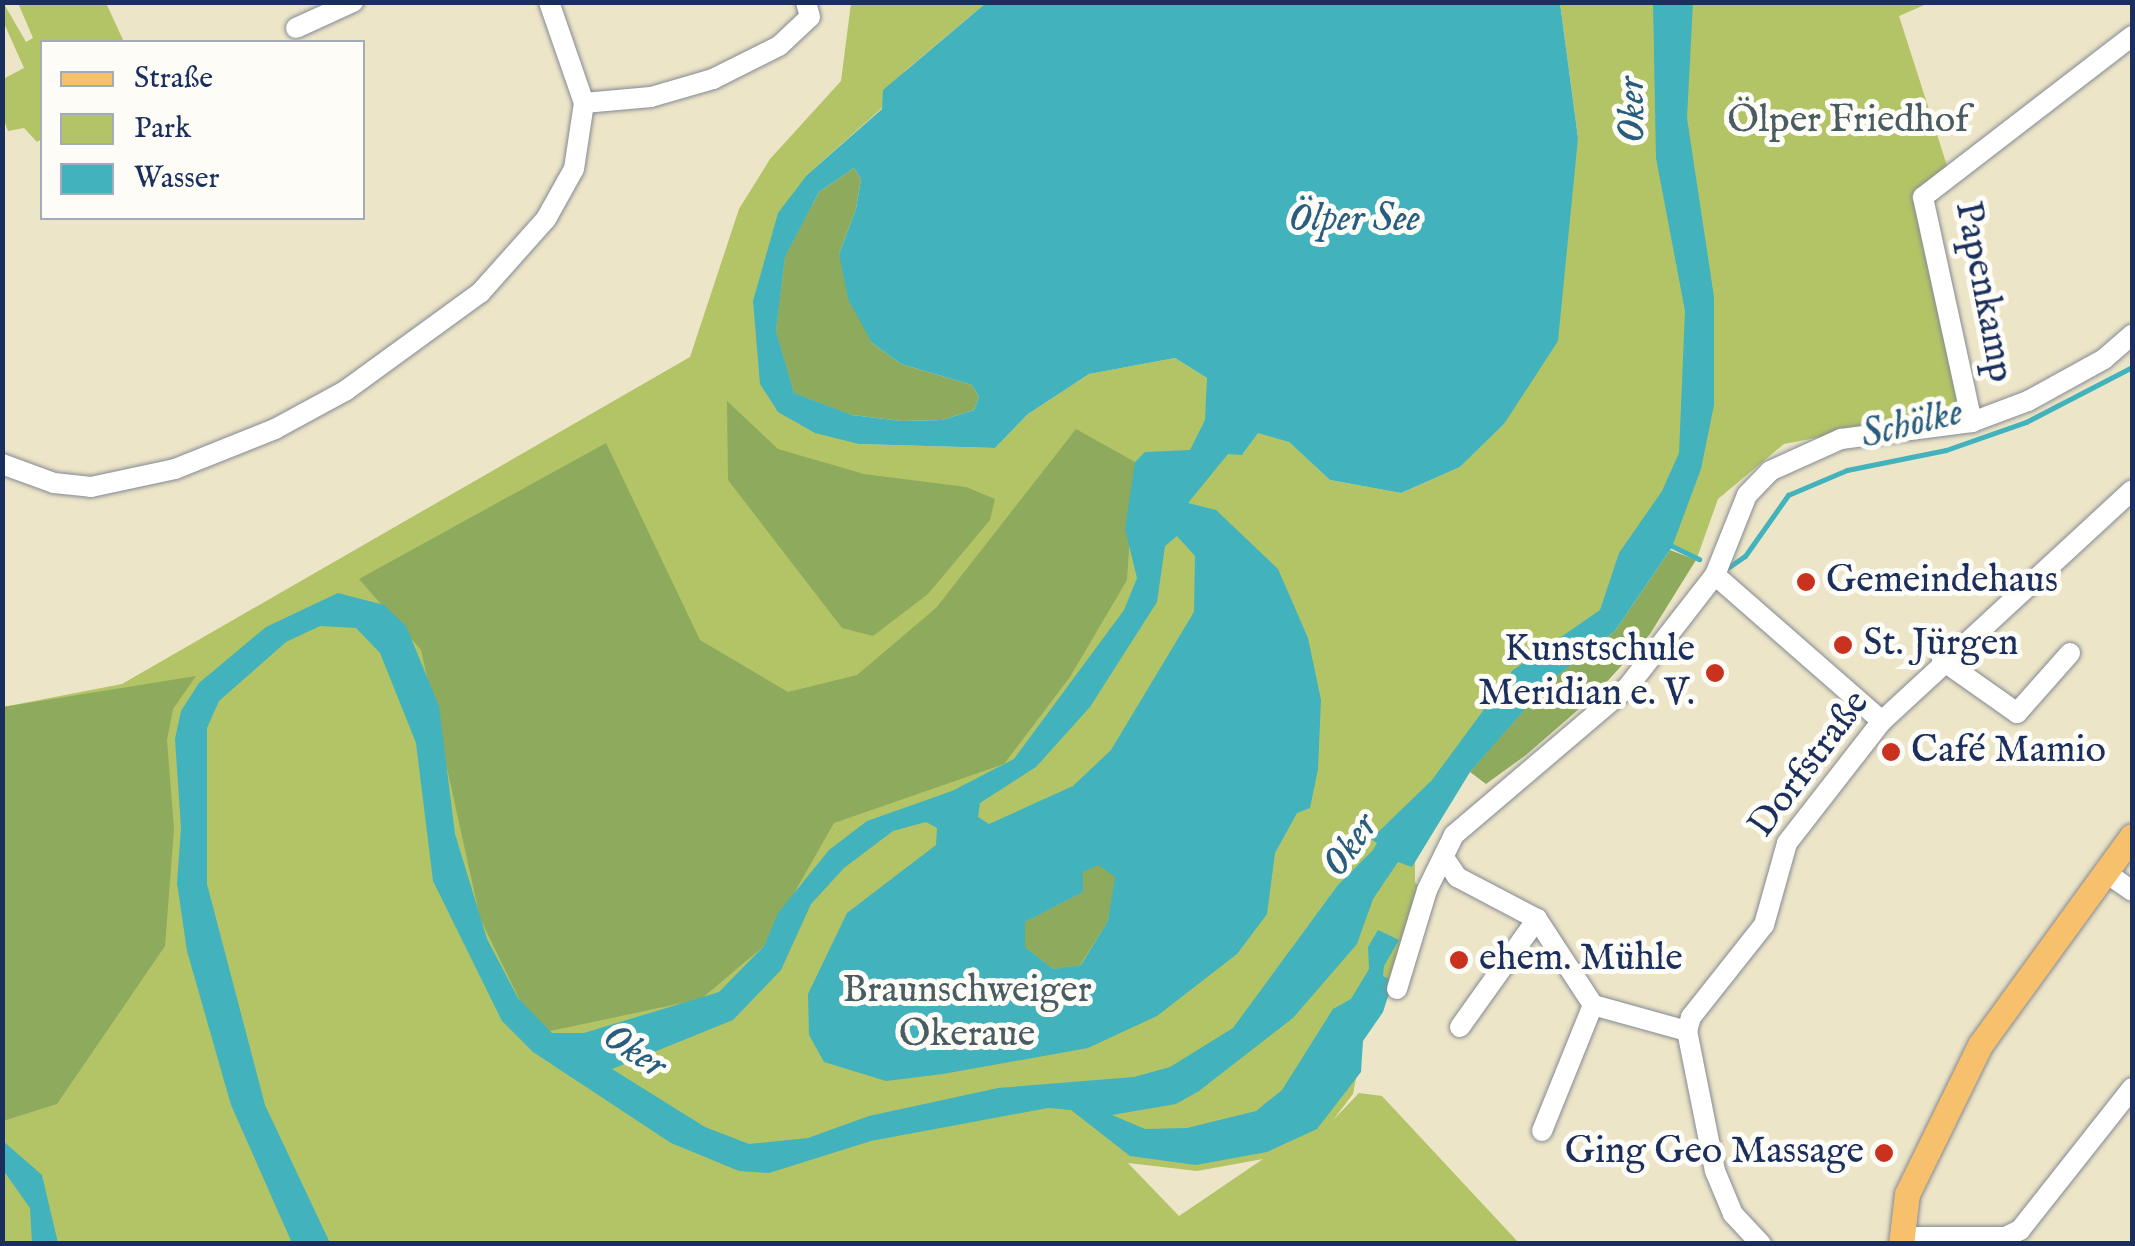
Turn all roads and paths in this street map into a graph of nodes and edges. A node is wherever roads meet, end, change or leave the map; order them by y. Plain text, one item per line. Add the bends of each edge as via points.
1 (353, 2) edge
2 (549, 2) edge
3 (806, 2) edge
4 (296, 28) dead end
5 (2132, 36) edge
6 (584, 103) junction
7 (2132, 335) edge
8 (1972, 422) junction
9 (2, 464) edge
10 (2132, 490) edge
11 (1715, 576) junction
12 (2070, 653) dead end
13 (1942, 660) junction
14 (1882, 721) junction
15 (2132, 836) edge
16 (1445, 858) junction
17 (2106, 872) junction
18 (2132, 891) edge
19 (1537, 919) junction
20 (1397, 989) dead end
21 (1593, 1005) junction
22 (1460, 1026) dead end
23 (1687, 1032) junction
24 (2132, 1088) edge
25 (1542, 1131) dead end
26 (1901, 1240) edge
27 (1761, 1244) edge

1 - 4 street
2 - 6 street
3 - 6 street via 810,17 779,46 713,79 651,97
5 - 8 street, Papenkamp via 1923,196
6 - 9 street via 574,169 546,219 480,293 421,340 290,422 121,484 54,484
7 - 8 street via 2058,384
8 - 11 street via 1842,439 1792,458 1747,495
10 - 13 street, Dorfstraße
11 - 14 street
11 - 16 street via 1627,688 1466,822
12 - 13 street via 2017,713
13 - 14 street, Dorfstraße
14 - 23 street, Dorfstraße via 1787,843 1764,925 1699,1004
15 - 17 main road
16 - 19 street via 1457,876
16 - 20 street via 1427,890
17 - 18 street
17 - 26 main road via 1980,1045 1920,1162
19 - 21 street
19 - 22 street
21 - 23 street
21 - 25 street
23 - 27 street via 1715,1172 1733,1214
24 - 26 street via 2020,1230 2004,1237

